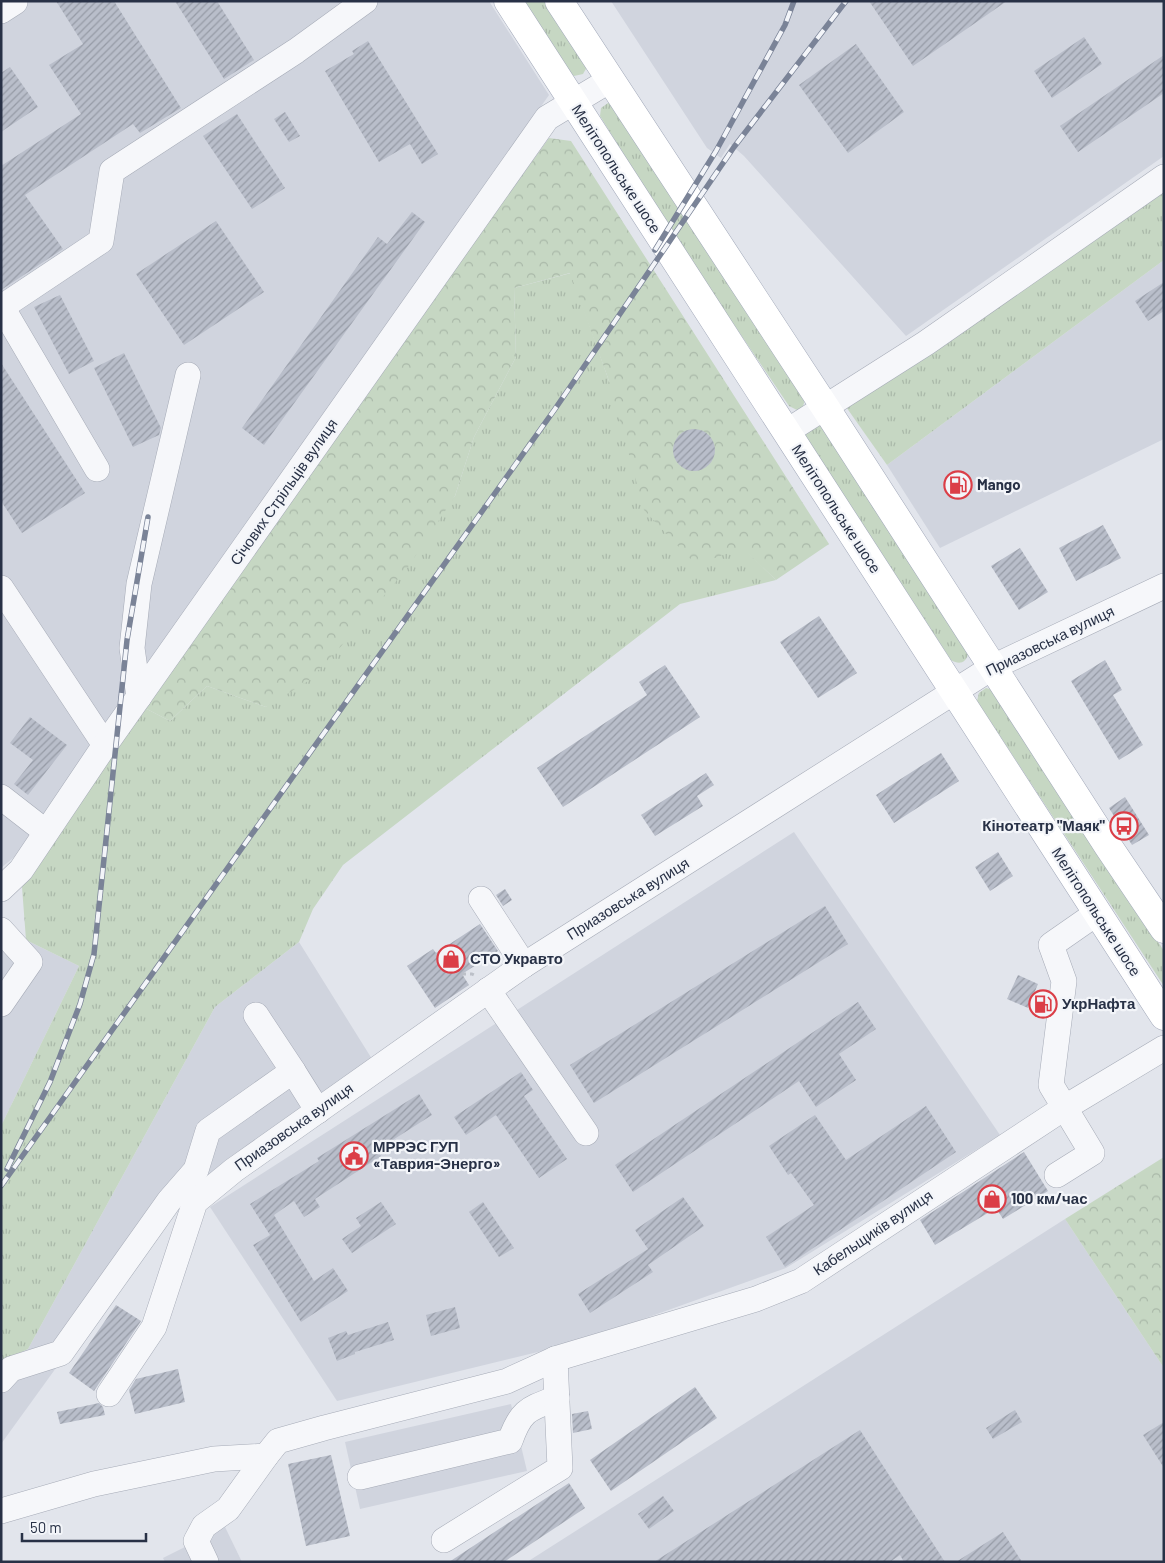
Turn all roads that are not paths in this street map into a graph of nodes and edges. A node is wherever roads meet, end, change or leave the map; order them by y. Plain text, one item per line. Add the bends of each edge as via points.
1 (365, 1) edge
2 (508, 1) edge
3 (559, 1) edge
4 (610, 80) junction
5 (573, 102) junction
6 (1164, 176) edge
7 (188, 375) dead end
8 (825, 407) junction
9 (786, 432) junction
10 (98, 469) dead end
11 (1164, 586) edge
12 (1, 588) edge
13 (993, 667) junction
14 (954, 692) junction
15 (139, 697) junction
16 (105, 745) junction
17 (1, 797) edge
18 (46, 832) junction
19 (1, 889) edge
20 (481, 899) dead end
21 (1097, 912) junction
22 (1164, 928) edge
23 (1, 930) edge
24 (524, 965) junction
25 (488, 990) junction
26 (1, 1004) edge
27 (256, 1014) dead end
28 (1164, 1016) edge
29 (1164, 1048) edge
30 (293, 1071) junction
31 (1064, 1108) junction
32 (318, 1111) junction
33 (586, 1133) dead end
34 (1057, 1175) dead end
35 (555, 1359) junction
36 (1, 1380) edge
37 (109, 1394) dead end
38 (557, 1398) junction
39 (266, 1456) junction
40 (360, 1477) dead end
41 (1, 1511) edge
42 (444, 1540) dead end
43 (206, 1562) edge

1 - 10 street via 296,52 112,171 101,241 2,307
2 - 5 main road, Мелітопольське шосе
3 - 4 main road
4 - 5 street, Січових Стрільців вулиця
4 - 8 main road
5 - 9 main road, Мелітопольське шосе
5 - 15 street, Січових Стрільців вулиця via 547,118
6 - 8 street via 926,343
7 - 15 street via 139,584 132,648
8 - 9 street
8 - 13 main road
9 - 14 main road, Мелітопольське шосе
11 - 13 street, Приазовська вулиця
12 - 16 street
13 - 14 street, Приазовська вулиця
13 - 22 main road
14 - 21 main road, Мелітопольське шосе
14 - 24 street, Приазовська вулиця
15 - 16 street, Січових Стрільців вулиця
16 - 18 street, Січових Стрільців вулиця
17 - 18 street
18 - 19 street, Січових Стрільців вулиця via 21,870
20 - 24 street
21 - 28 main road, Мелітопольське шосе
21 - 31 street via 1051,945 1064,981 1051,1085
23 - 26 street via 30,962
24 - 25 street, Приазовська вулиця
25 - 32 street, Приазовська вулиця
25 - 33 street
27 - 30 street
29 - 31 street, Кабельщиків вулиця
30 - 32 street
30 - 36 street via 208,1131 196,1170 169,1201 61,1353 11,1369
31 - 34 street via 1092,1153
31 - 35 street, Кабельщиків вулиця via 801,1281 756,1299
32 - 37 street, Приазовська вулиця via 234,1170 195,1202 154,1327
35 - 38 street
35 - 39 street, Кабельщиків вулиця via 507,1381 278,1441
38 - 40 street via 528,1409 516,1423 510,1441
38 - 42 street via 560,1468
39 - 41 street via 214,1459 103,1482
39 - 43 street, Кабельщиків вулиця via 228,1509 204,1526 196,1542

